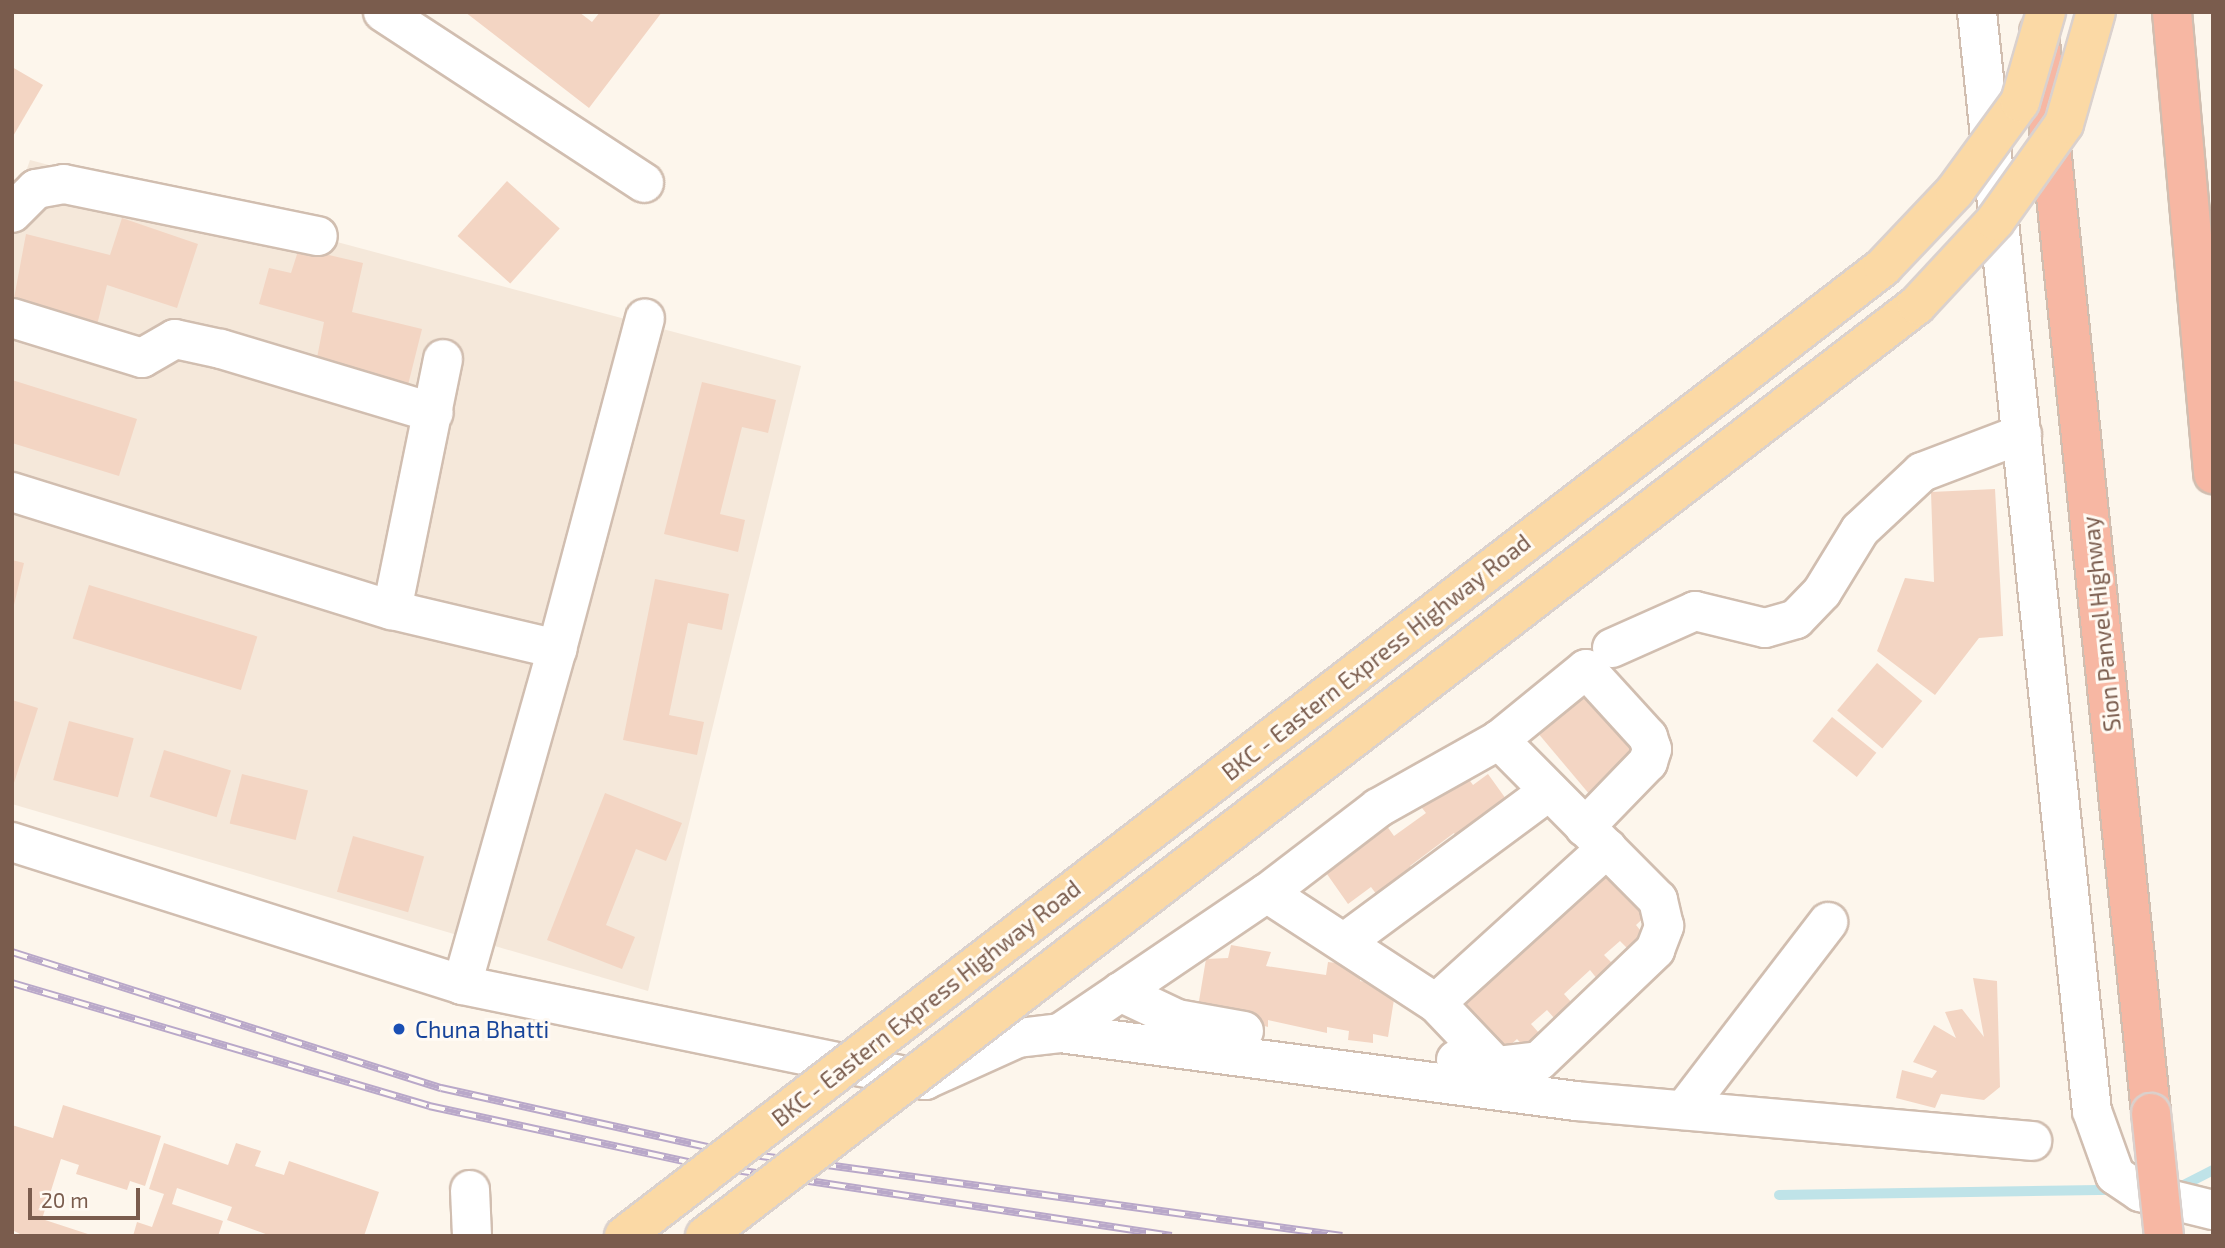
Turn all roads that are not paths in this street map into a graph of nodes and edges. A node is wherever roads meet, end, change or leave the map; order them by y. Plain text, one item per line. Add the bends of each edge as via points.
1 (383, 12) edge
2 (1977, 12) edge
3 (2037, 12) edge
4 (2046, 12) edge
5 (2096, 12) edge
6 (2172, 12) edge
7 (2199, 131) edge
8 (644, 183) dead end
9 (12, 212) edge
10 (318, 236) dead end
11 (12, 318) edge
12 (645, 318) dead end
13 (443, 359) dead end
14 (433, 413) junction
15 (2022, 434) junction
16 (2213, 474) edge
17 (12, 492) edge
18 (392, 610) junction
19 (1612, 648) dead end
20 (557, 649) junction
21 (1499, 740) junction
22 (1549, 791) junction
23 (1596, 838) junction
24 (12, 842) edge
25 (1267, 893) junction
26 (1828, 922) dead end
27 (1345, 942) junction
28 (462, 985) junction
29 (1120, 992) junction
30 (1436, 1003) junction
31 (1060, 1033) junction
32 (1496, 1066) junction
33 (1684, 1110) junction
34 (2032, 1141) dead end
35 (470, 1190) dead end
36 (2213, 1210) edge
37 (472, 1236) edge
38 (624, 1236) edge
39 (705, 1236) edge
40 (2164, 1236) edge

1 - 8 street
2 - 15 street
3 - 40 highway, Sion Panvel Highway, bridge
4 - 38 main road, BKC - Eastern Express Highway Road, bridge via 2020,102 1955,191 1882,267
5 - 39 main road, bridge via 2064,124 1995,220 1917,305
6 - 7 highway
7 - 16 highway
9 - 10 street via 36,189 64,184
11 - 14 street via 142,358 175,340 221,349
12 - 20 street
13 - 14 street
14 - 18 street
15 - 19 street via 1922,472 1860,530 1822,592 1796,619 1765,628 1695,611
15 - 36 street via 2092,1111 2127,1184
17 - 18 street
18 - 20 street
20 - 28 street
21 - 22 street
21 - 23 street via 1576,672 1592,672 1648,737 1652,749 1648,762
21 - 25 street via 1378,808
22 - 23 street
22 - 27 street
23 - 30 street
23 - 32 street via 1658,900 1664,926 1655,950 1539,1061
24 - 28 street
25 - 27 street
25 - 29 street
26 - 33 street
27 - 30 street
28 - 31 street via 925,1080 1018,1038
29 - 31 street
29 - 32 street via 1197,1025
30 - 32 street
31 - 33 street via 1552,1099
33 - 34 street
35 - 37 street

